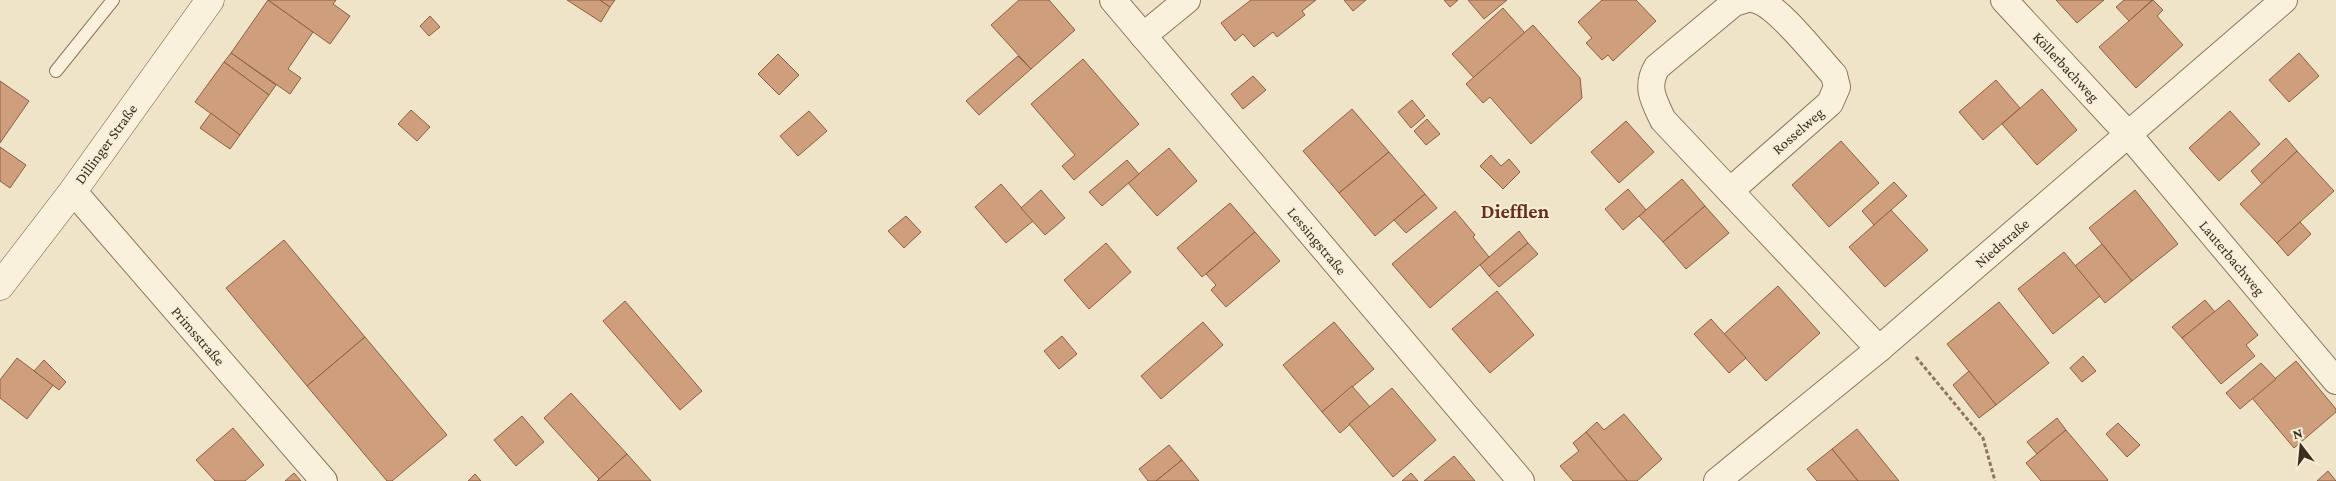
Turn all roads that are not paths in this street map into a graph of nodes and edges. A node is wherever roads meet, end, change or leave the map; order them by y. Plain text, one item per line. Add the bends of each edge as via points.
1 (113, 0) edge
2 (210, 0) edge
3 (1113, 0) edge
4 (1187, 0) edge
5 (1744, 0) edge
6 (1756, 0) edge
7 (2004, 0) edge
8 (2284, 0) edge
9 (1143, 36) junction
10 (56, 71) dead end
11 (2128, 134) junction
12 (73, 191) junction
13 (1730, 191) junction
14 (0, 286) edge
15 (1888, 341) junction
16 (2336, 381) edge
17 (324, 481) edge
18 (1521, 481) edge
19 (1717, 481) edge

1 - 10 lane
2 - 12 street, Dillinger Straße
3 - 9 street, Lessingstraße
4 - 9 street
5 - 13 street via 1734,3 1657,67 1651,77 1652,96 1663,120
6 - 13 street, Rosselweg via 1776,11 1834,75 1837,87 1830,103
7 - 11 street, Köllerbachweg
8 - 11 street, Niedstraße
9 - 18 street, Lessingstraße
11 - 15 street, Niedstraße
11 - 16 street, Lauterbachweg
12 - 14 street, Dillinger Straße
12 - 17 street, Primsstraße
13 - 15 street
15 - 19 street, Niedstraße

